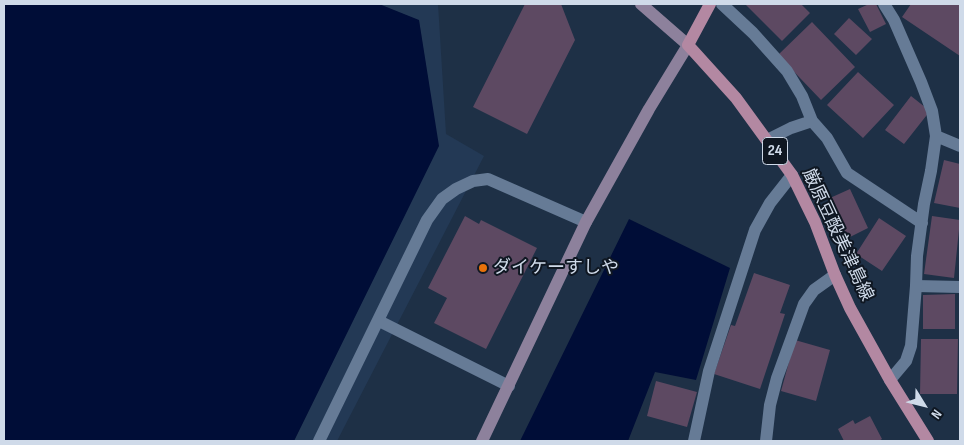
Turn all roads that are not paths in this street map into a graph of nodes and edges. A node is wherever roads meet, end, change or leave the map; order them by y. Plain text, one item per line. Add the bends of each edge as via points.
1 (640, 4) edge
2 (710, 4) edge
3 (722, 4) edge
4 (884, 4) edge
5 (688, 45) junction
6 (812, 122) junction
7 (936, 136) junction
8 (767, 140) junction
9 (960, 146) edge
10 (792, 175) junction
11 (586, 222) junction
12 (922, 223) junction
13 (835, 274) junction
14 (916, 286) junction
15 (960, 287) edge
16 (379, 321) junction
17 (890, 380) junction
18 (509, 386) junction
19 (319, 441) edge
20 (482, 441) edge
21 (694, 441) edge
22 (766, 441) edge
23 (928, 441) edge

1 - 5 street
2 - 5 main road
3 - 6 street via 787,71
4 - 7 street via 921,82 932,111
5 - 8 main road, 厳原豆酘美津島線 / 24 via 736,98
5 - 11 street
6 - 8 street
6 - 12 street via 827,138 847,173
7 - 9 street
7 - 12 street
8 - 10 main road, 厳原豆酘美津島線 / 24
10 - 13 main road, 厳原豆酘美津島線 / 24
10 - 21 street via 770,203 756,230 709,371
11 - 16 street via 488,179 473,181 456,189 442,199 427,220
11 - 18 street
12 - 14 street
13 - 17 main road, 厳原豆酘美津島線 / 24
13 - 22 street via 814,290 804,304 770,405
14 - 15 street
14 - 17 street via 911,346 906,361
16 - 18 street
16 - 19 street
17 - 23 main road, 厳原豆酘美津島線 / 24
18 - 20 street

